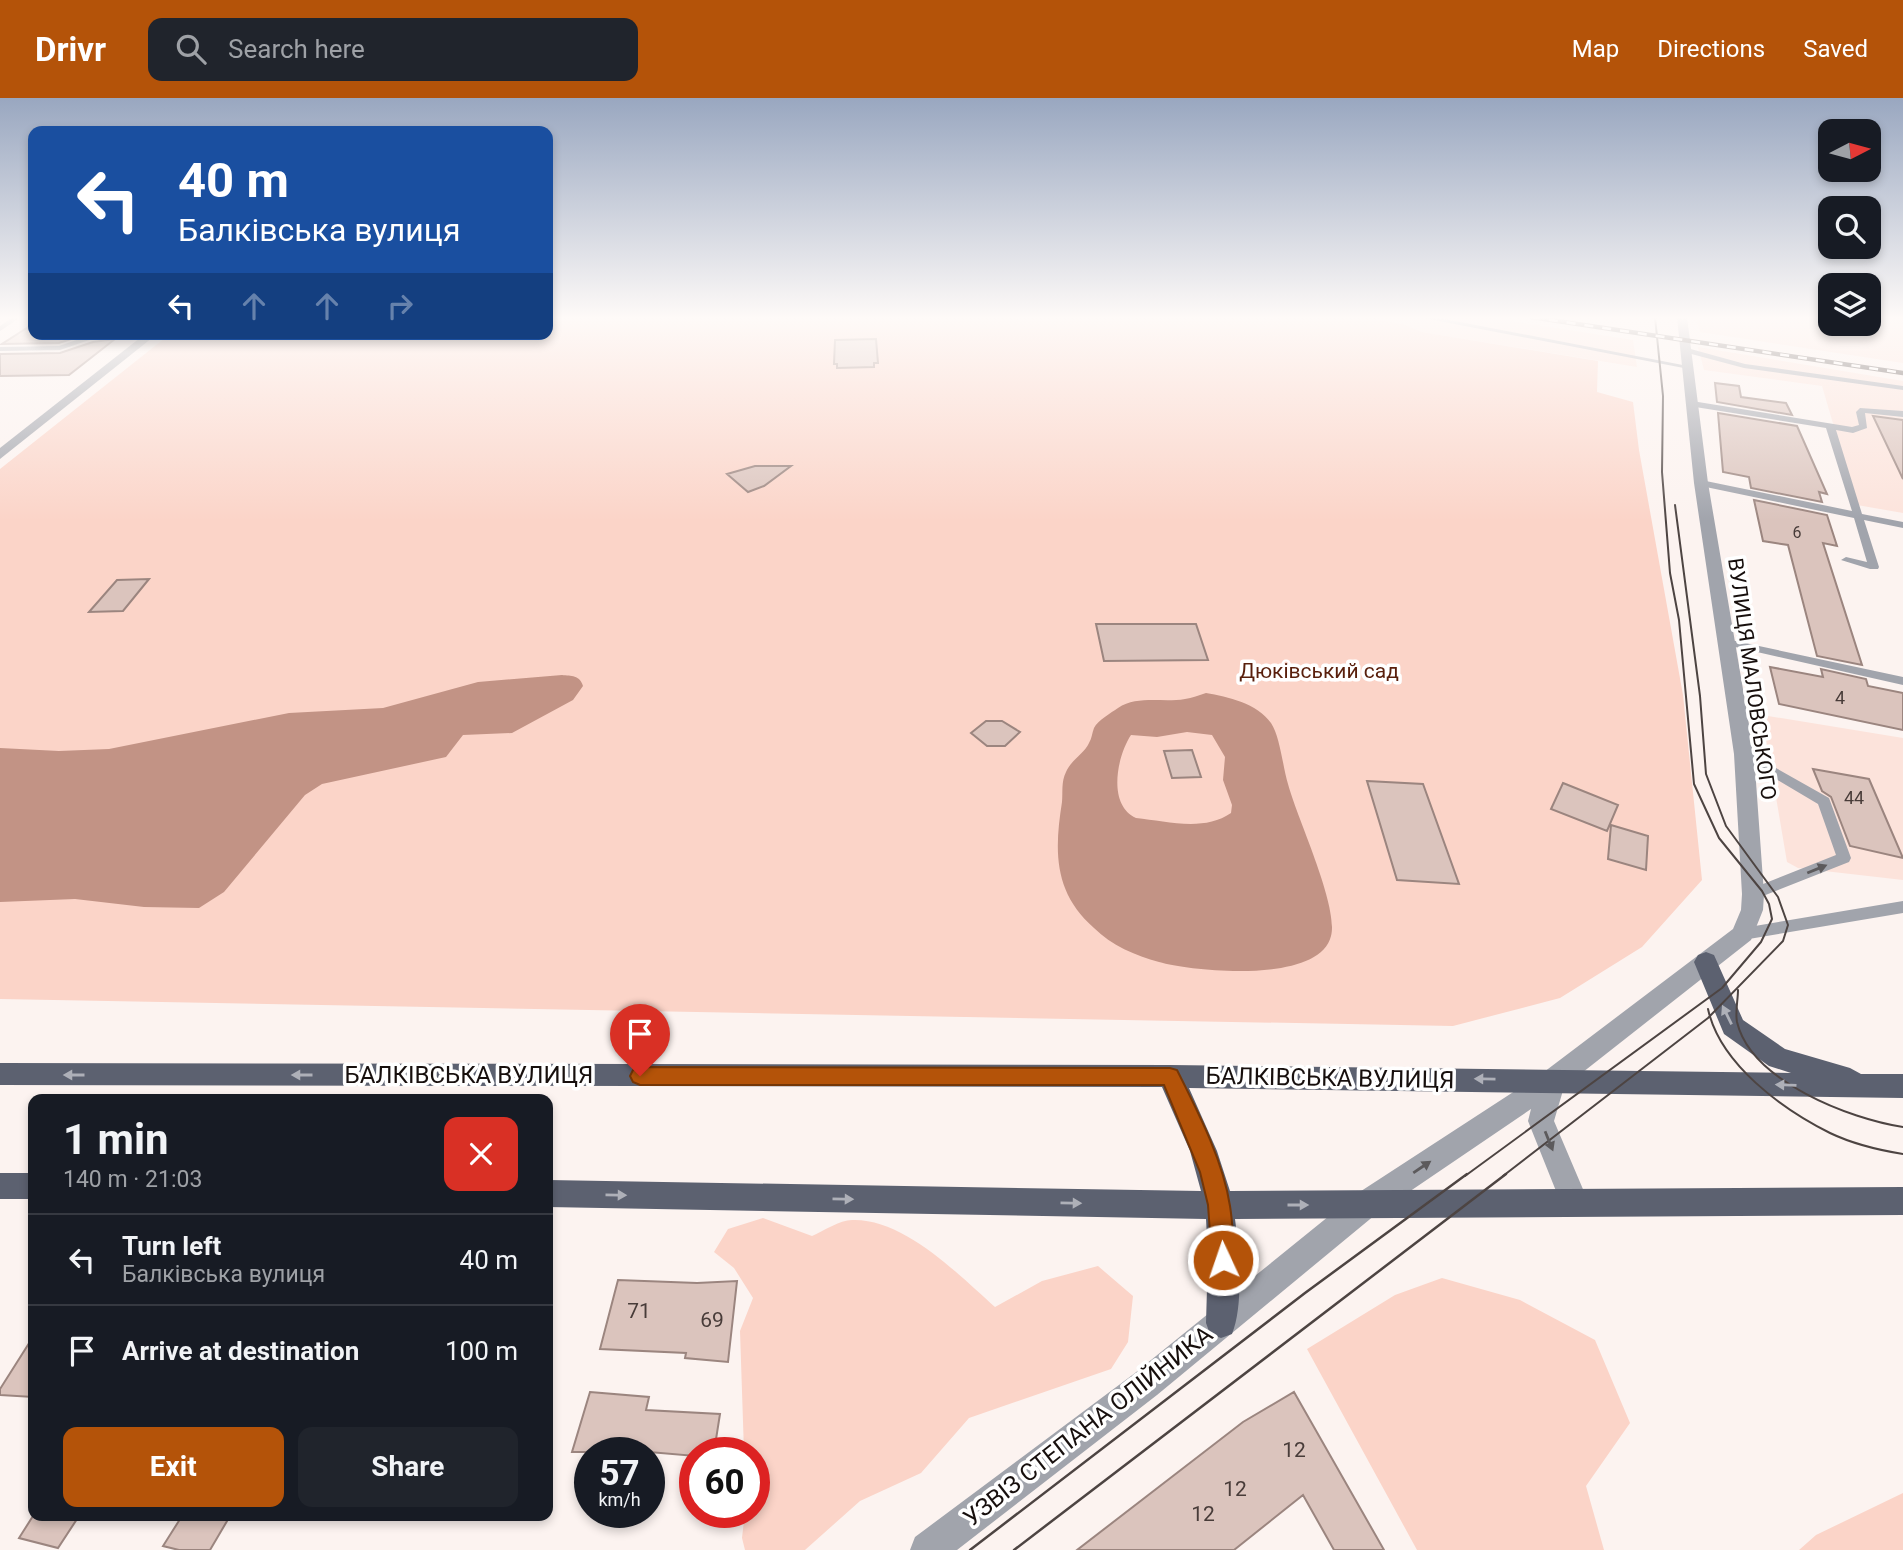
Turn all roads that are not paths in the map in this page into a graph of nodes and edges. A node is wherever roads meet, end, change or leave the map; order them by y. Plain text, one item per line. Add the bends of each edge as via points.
1 (89, 385) edge
2 (1690, 385) edge
3 (1880, 385) edge
4 (1903, 388) edge
5 (1692, 404) junction
6 (1903, 414) edge
7 (1830, 426) junction
8 (0, 456) edge
9 (1701, 483) junction
10 (1857, 516) junction
11 (1903, 525) edge
12 (1846, 560) dead end
13 (1726, 642) junction
14 (1903, 681) edge
15 (1744, 754) junction
16 (1753, 894) junction
17 (1903, 906) edge
18 (1743, 934) junction
19 (1706, 962) junction
20 (0, 1074) edge
21 (1170, 1076) junction
22 (1553, 1080) junction
23 (1872, 1086) junction
24 (1903, 1086) edge
25 (0, 1186) edge
26 (28, 1186) edge
27 (553, 1194) edge
28 (1574, 1200) junction
29 (1903, 1201) edge
30 (1219, 1205) junction
31 (1365, 1205) junction
32 (1221, 1323) junction
33 (928, 1550) edge

1 - 8 street
2 - 5 street, ВУЛИЦЯ МАЛОВСЬКОГО
3 - 4 lane
5 - 7 lane
5 - 9 street, ВУЛИЦЯ МАЛОВСЬКОГО
6 - 7 lane via 1863,410 1861,429
7 - 10 lane
9 - 10 lane
9 - 13 street, ВУЛИЦЯ МАЛОВСЬКОГО
10 - 11 lane
10 - 12 lane via 1874,567
13 - 14 lane
13 - 15 street, ВУЛИЦЯ МАЛОВСЬКОГО
15 - 16 street, ВУЛИЦЯ МАЛОВСЬКОГО
16 -> 15 lane via 1844,858 1824,801
16 - 18 street, ВУЛИЦЯ МАЛОВСЬКОГО
17 - 18 lane
18 - 19 street
19 - 22 street
23 -> 19 main road via 1778,1058 1732,1027
21 -> 20 main road, БАЛКІВСЬКА ВУЛИЦЯ
22 -> 21 main road, БАЛКІВСЬКА ВУЛИЦЯ
21 - 30 main road via 1199,1140
23 -> 22 main road, БАЛКІВСЬКА ВУЛИЦЯ
22 -> 28 street via 1541,1121
31 -> 22 street, УЗВІЗ СТЕПАНА ОЛІЙНИКА
23 - 24 main road, БАЛКІВСЬКА ВУЛИЦЯ
25 - 26 main road
27 -> 30 main road
28 - 29 main road
28 - 31 main road
30 -> 31 main road
30 - 32 main road
31 - 32 street, УЗВІЗ СТЕПАНА ОЛІЙНИКА
32 - 33 street, УЗВІЗ СТЕПАНА ОЛІЙНИКА

